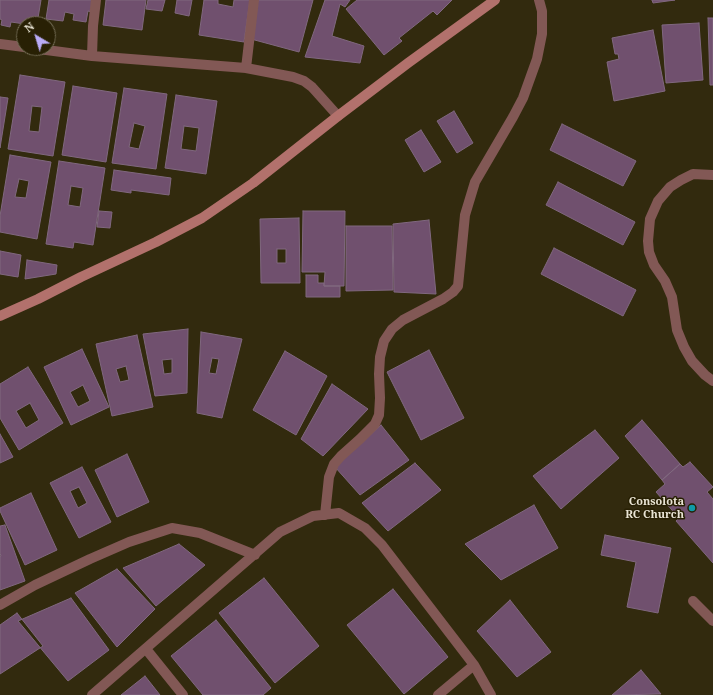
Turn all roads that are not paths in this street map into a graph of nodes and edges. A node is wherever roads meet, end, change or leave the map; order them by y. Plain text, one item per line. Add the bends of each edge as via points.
1 (96, 0) edge
2 (254, 0) edge
3 (495, 0) edge
4 (539, 0) edge
5 (0, 44) edge
6 (16, 46) edge
7 (56, 51) edge
8 (92, 56) junction
9 (246, 68) junction
10 (338, 116) junction
11 (713, 175) edge
12 (0, 316) edge
13 (713, 381) edge
14 (325, 515) junction
15 (256, 555) junction
16 (693, 601) dead end
17 (0, 605) edge
18 (713, 620) edge
19 (146, 649) junction
20 (474, 665) junction
21 (92, 695) edge
22 (183, 695) edge
23 (438, 695) edge
24 (491, 695) edge

1 - 8 street
2 - 9 street
3 - 10 street
4 - 14 street via 542,11 542,34 537,59 523,98 476,182 465,215 458,286 443,299 403,320 384,340 380,357 379,415 375,424 334,464 329,477
5 - 6 street
7 - 8 street
8 - 9 street
9 - 10 street via 304,81
10 - 12 street via 253,183 202,218
11 - 13 street via 693,174 670,187 658,201 650,219 648,241 654,265 672,297 677,330 684,348 692,361
14 - 15 street via 313,516 280,532
14 - 20 street via 339,513 365,528 382,545
15 - 17 street via 200,533 172,528 129,542 90,559
15 - 19 street
16 - 18 street
19 - 21 street
19 - 22 street
20 - 23 street
20 - 24 street

